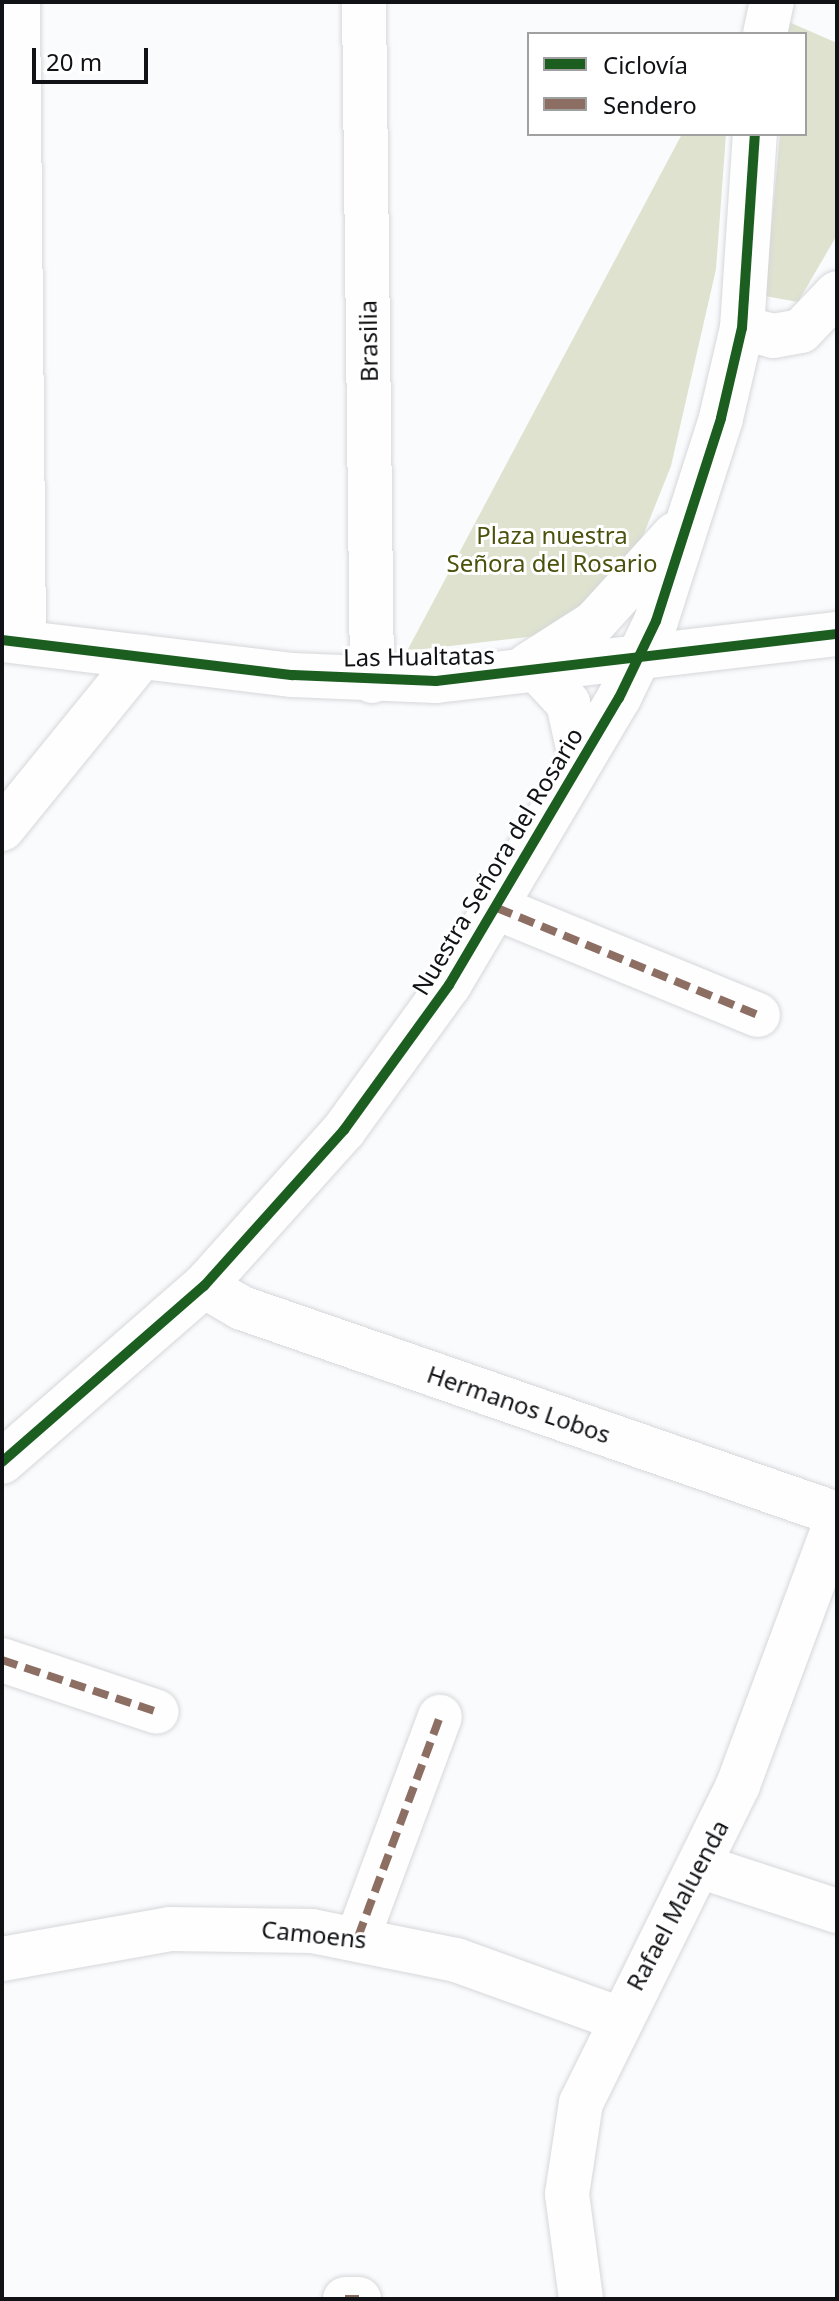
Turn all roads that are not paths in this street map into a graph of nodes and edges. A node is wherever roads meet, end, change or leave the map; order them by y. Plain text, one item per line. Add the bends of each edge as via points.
1 (18, 2) edge
2 (364, 2) edge
3 (772, 2) edge
4 (765, 32) edge
5 (755, 136) edge
6 (837, 293) edge
7 (742, 328) junction
8 (692, 509) junction
9 (837, 634) edge
10 (13, 641) edge
11 (142, 657) junction
12 (640, 658) junction
13 (525, 673) junction
14 (372, 681) junction
15 (581, 761) junction
16 (2, 829) edge
17 (497, 908) junction
18 (758, 1015) dead end
19 (204, 1286) junction
20 (2, 1462) edge
21 (837, 1516) edge
22 (2, 1660) edge
23 (157, 1712) dead end
24 (440, 1717) dead end
25 (702, 1867) junction
26 (837, 1911) edge
27 (358, 1937) junction
28 (2, 1959) edge
29 (617, 2018) junction
30 (345, 2299) edge
31 (359, 2299) edge
32 (581, 2299) edge

1 - 10 street
2 - 14 street, Brasilia
3 - 4 street
5 - 7 street, Nuestra Señora del Rosario
6 - 7 street via 801,331 773,336
7 - 8 street, Nuestra Señora del Rosario
8 - 12 street, Nuestra Señora del Rosario
8 - 13 street via 594,623
9 - 12 street, Las Hualtatas
10 - 11 street, Las Hualtatas
11 - 14 street, Las Hualtatas
11 - 16 street
12 - 13 street, Las Hualtatas
12 - 15 street, Nuestra Señora del Rosario
13 - 14 street, Las Hualtatas
13 - 15 street via 568,703
15 - 17 street, Nuestra Señora del Rosario
17 - 18 street
17 - 19 street, Nuestra Señora del Rosario via 344,1130
19 - 20 street, Nuestra Señora del Rosario
19 - 21 street, Hermanos Lobos via 242,1308
21 - 25 street, Rafael Maluenda
22 - 23 street
24 - 27 street
25 - 26 street
25 - 29 street, Rafael Maluenda
27 - 28 street, Camoens via 265,1927 170,1929
27 - 29 street, Camoens via 456,1960
29 - 32 street, Rafael Maluenda via 581,2103 571,2148 568,2231
30 - 31 street

